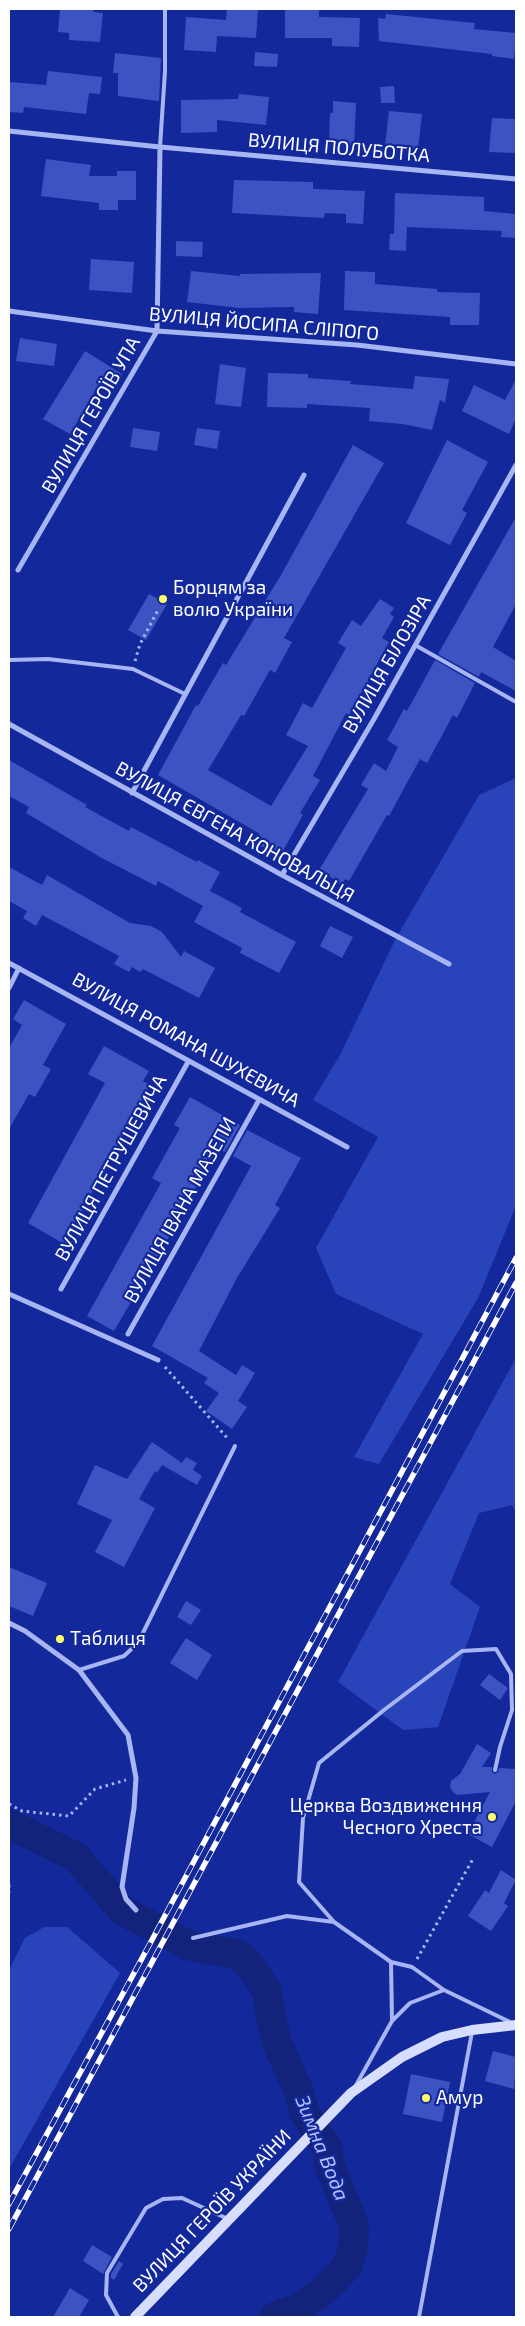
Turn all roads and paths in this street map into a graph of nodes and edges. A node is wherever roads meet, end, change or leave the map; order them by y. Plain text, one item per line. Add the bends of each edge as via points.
1 (165, 9) edge
2 (9, 131) edge
3 (160, 147) junction
4 (516, 179) edge
5 (9, 311) edge
6 (157, 331) junction
7 (516, 364) edge
8 (516, 466) edge
9 (304, 475) dead end
10 (18, 570) dead end
11 (158, 610) dead end
12 (415, 645) junction
13 (9, 660) edge
14 (133, 668) junction
15 (185, 694) junction
16 (516, 702) edge
17 (9, 724) edge
18 (132, 793) junction
19 (282, 875) junction
20 (9, 963) edge
21 (449, 964) dead end
22 (19, 968) junction
23 (9, 988) edge
24 (188, 1062) junction
25 (259, 1100) junction
26 (347, 1147) dead end
27 (61, 1289) dead end
28 (9, 1294) edge
29 (128, 1334) dead end
30 (158, 1360) joint
31 (234, 1446) joint
32 (9, 1623) edge
33 (78, 1670) junction
34 (495, 1770) dead end
35 (136, 1778) junction
36 (9, 1804) edge
37 (474, 1858) dead end
38 (9, 1885) edge
39 (9, 1893) edge
40 (136, 1910) dead end
41 (334, 1922) junction
42 (193, 1938) dead end
43 (391, 1962) junction
44 (412, 1967) junction
45 (444, 1990) junction
46 (392, 2021) junction
47 (516, 2025) edge
48 (472, 2030) junction
49 (351, 2093) junction
50 (229, 2220) junction
51 (118, 2317) edge
52 (135, 2317) edge
53 (419, 2317) edge

1 - 3 lane
2 - 3 street, ВУЛИЦЯ ПОЛУБОТКА
3 - 4 street, ВУЛИЦЯ ПОЛУБОТКА
3 - 6 street, ВУЛИЦЯ ГЕРОЇВ УПА
5 - 6 street, ВУЛИЦЯ ЙОСИПА СЛІПОГО
6 - 7 street, ВУЛИЦЯ ЙОСИПА СЛІПОГО via 357,345
6 - 10 street, ВУЛИЦЯ ГЕРОЇВ УПА
8 - 12 street, ВУЛИЦЯ БІЛОЗІРА
9 - 15 street
11 - 14 path via 140,644
12 - 16 lane
12 - 19 street, ВУЛИЦЯ БІЛОЗІРА
13 - 14 lane via 48,659
14 - 15 lane
15 - 18 street
17 - 18 street, ВУЛИЦЯ ЄВГЕНА КОНОВАЛЬЦЯ
18 - 19 street, ВУЛИЦЯ ЄВГЕНА КОНОВАЛЬЦЯ
19 - 21 street, ВУЛИЦЯ ЄВГЕНА КОНОВАЛЬЦЯ
20 - 22 street, ВУЛИЦЯ РОМАНА ШУХЕВИЧА
22 - 23 street
22 - 24 street, ВУЛИЦЯ РОМАНА ШУХЕВИЧА
24 - 25 street, ВУЛИЦЯ РОМАНА ШУХЕВИЧА
24 - 27 street, ВУЛИЦЯ ПЕТРУШЕВИЧА
25 - 26 street, ВУЛИЦЯ РОМАНА ШУХЕВИЧА
25 - 29 street, ВУЛИЦЯ ІВАНА МАЗЕПИ
28 - 30 street
30 - 31 path
31 - 33 lane via 138,1643 124,1656
32 - 33 street
33 - 35 street via 128,1735
34 - 41 lane via 512,1710 511,1674 496,1649 462,1651 319,1763 303,1818 298,1882
35 - 36 path via 95,1789 69,1816 22,1810
35 - 40 street via 122,1887 126,1899
37 - 44 path
38 - 39 path
41 - 42 lane via 287,1916
41 - 43 lane
43 - 44 lane
43 - 46 lane
44 - 45 lane
45 - 46 lane via 410,2003
45 - 47 lane
46 - 49 lane
47 - 48 main road
48 - 49 main road via 442,2037 402,2057
48 - 53 lane
49 - 50 main road, ВУЛИЦЯ ГЕРОЇВ УКРАЇНИ
50 - 51 lane via 182,2198 163,2199 146,2208 107,2273 106,2295
50 - 52 main road, ВУЛИЦЯ ГЕРОЇВ УКРАЇНИ

